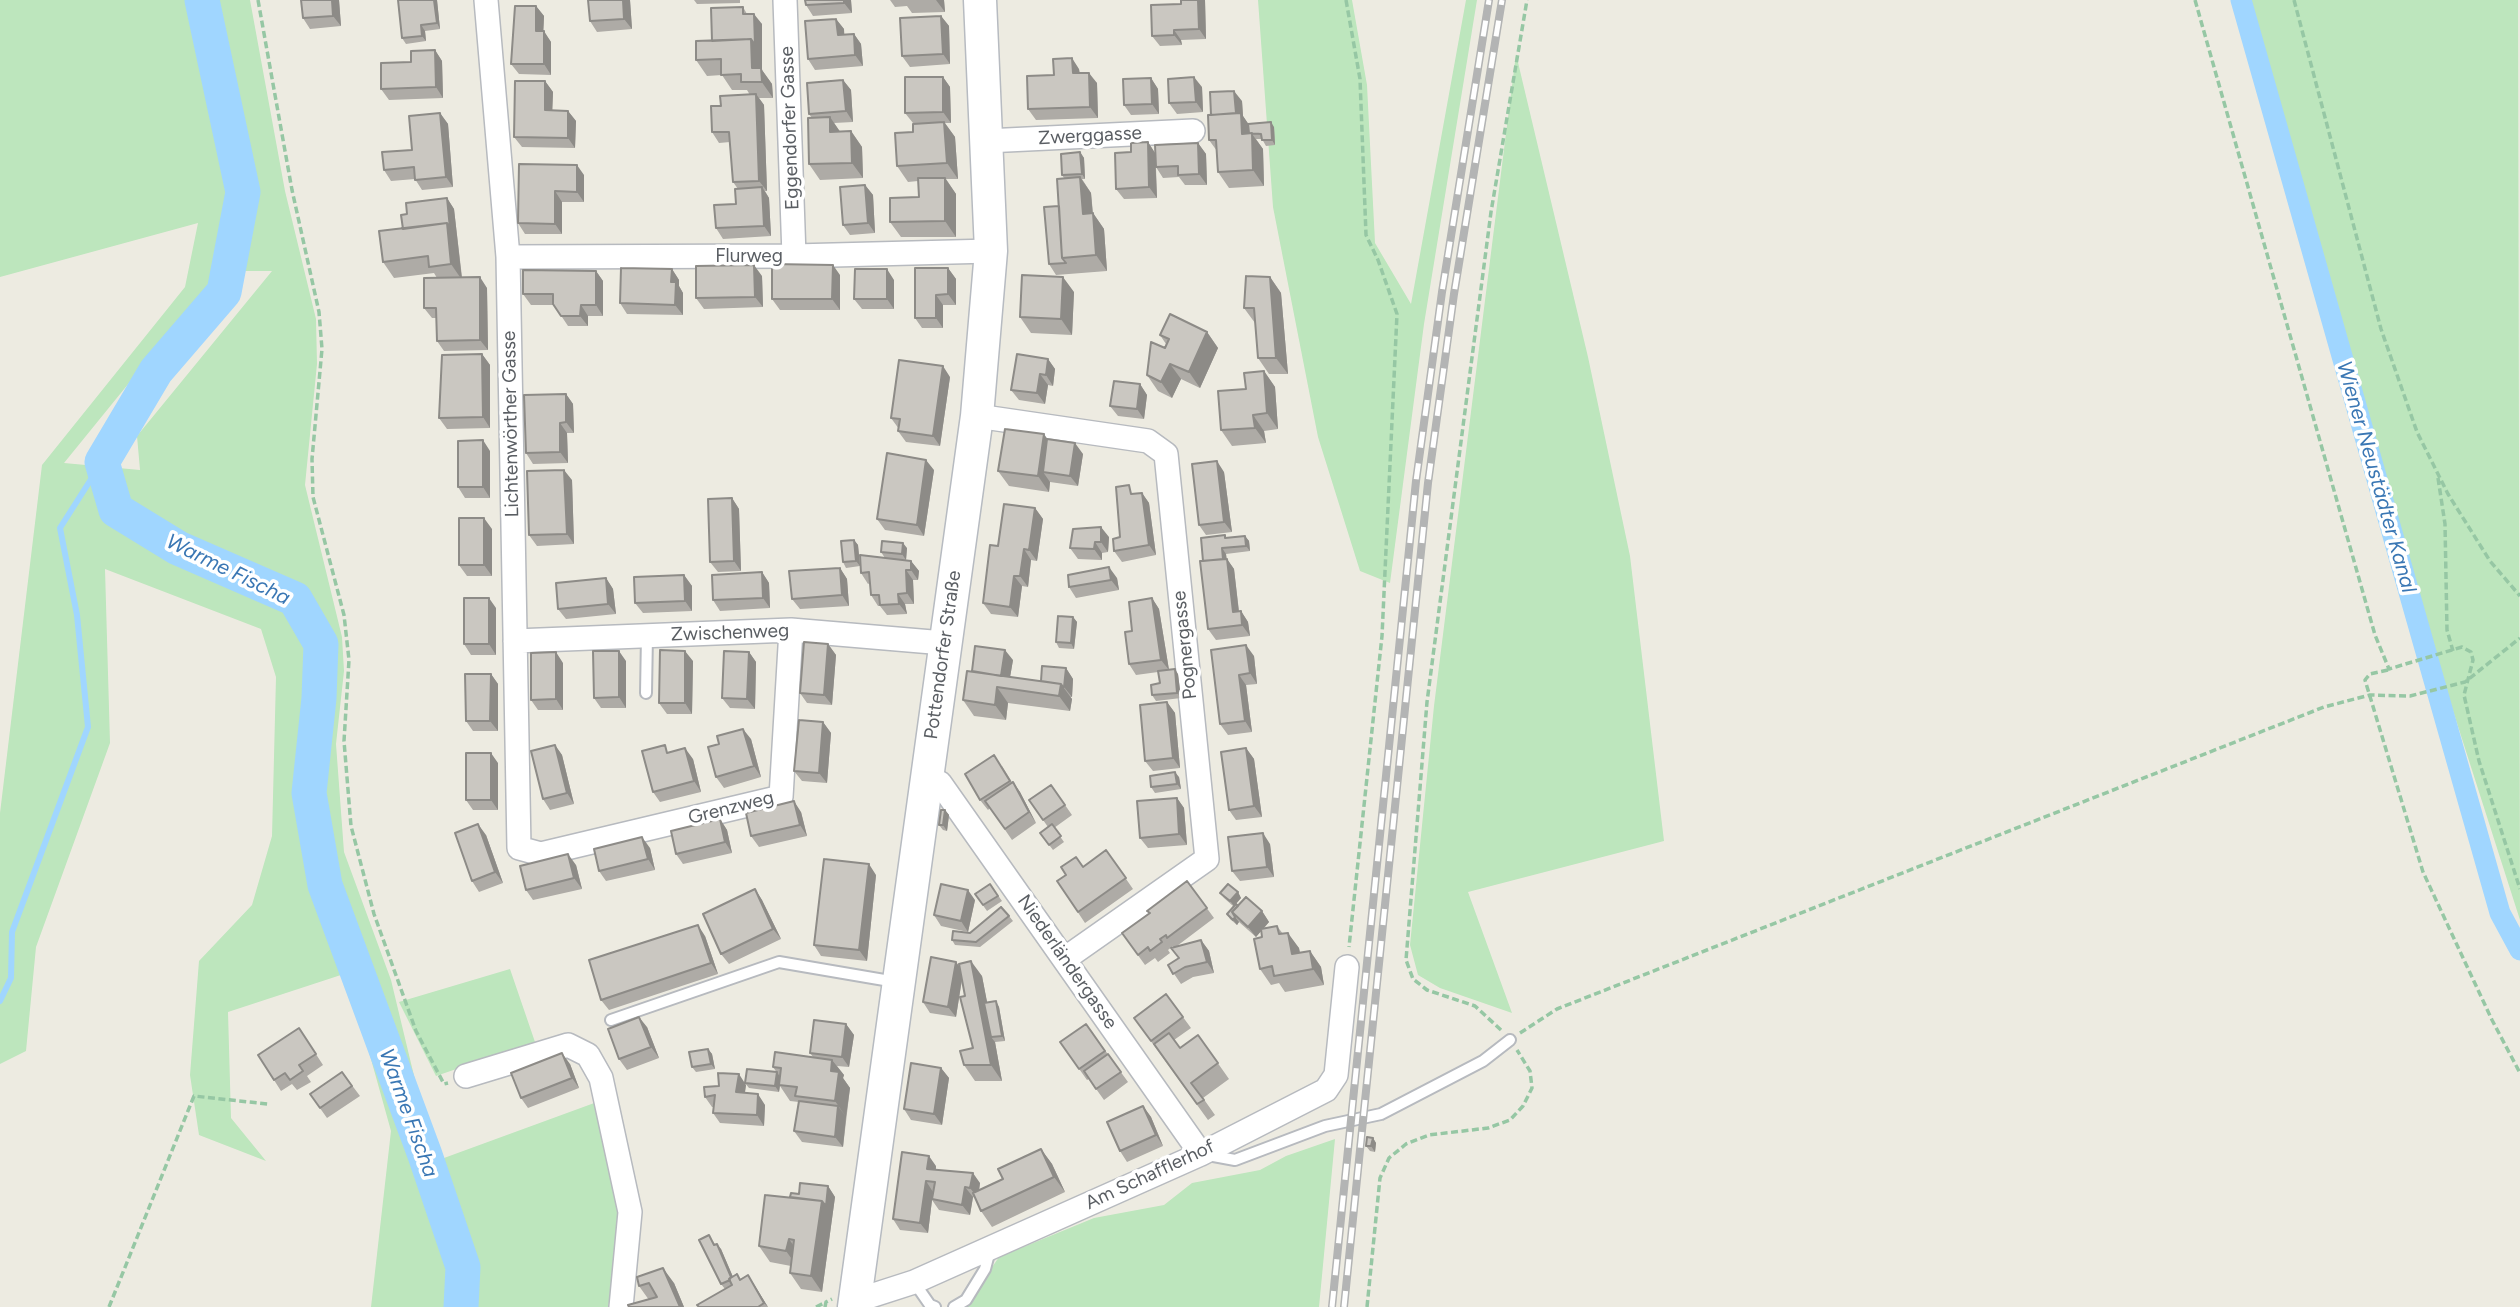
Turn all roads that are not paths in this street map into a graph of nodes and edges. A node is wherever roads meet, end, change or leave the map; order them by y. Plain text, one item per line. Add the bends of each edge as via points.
1 (486, 0) edge
2 (785, 0) edge
3 (980, 0) edge
4 (1193, 131) dead end
5 (986, 141) junction
6 (991, 251) junction
7 (794, 256) junction
8 (508, 257) junction
9 (977, 415) junction
10 (792, 630) junction
11 (647, 635) junction
12 (514, 641) junction
13 (944, 643) junction
14 (646, 693) dead end
15 (927, 778) junction
16 (519, 848) joint
17 (1066, 958) junction
18 (1347, 967) road end
19 (898, 983) junction
20 (611, 1020) dead end
21 (1510, 1040) road end
22 (466, 1076) road end
23 (1201, 1154) junction
24 (990, 1247) junction
25 (914, 1282) junction
26 (861, 1301) edge
27 (621, 1307) edge
28 (934, 1307) edge
29 (954, 1307) edge

1 - 8 street, Lichtenwörther Gasse
2 - 7 street, Eggendorfer Gasse
3 - 5 main road, Pottendorfer Straße
4 - 5 street, Zwerggasse
5 - 6 main road, Pottendorfer Straße
6 - 7 street, Flurweg
6 - 9 main road, Pottendorfer Straße
7 - 8 street, Flurweg
8 - 12 street, Lichtenwörther Gasse
9 - 13 main road, Pottendorfer Straße
9 - 17 street, Pognergasse via 1148,441 1166,454 1207,859
10 - 11 street, Zwischenweg
10 - 13 street, Zwischenweg
10 - 16 street, Grenzweg via 781,797 541,854
11 - 12 street, Zwischenweg
11 - 14 lane
12 - 16 street, Lichtenwörther Gasse
13 - 15 main road, Pottendorfer Straße
15 - 17 street, Niederländergasse via 940,783
15 - 19 main road, Pottendorfer Straße
17 - 23 street, Niederländergasse
18 - 23 street, Am Schafflerhof via 1336,1075 1325,1090
19 - 20 lane via 779,962
19 - 26 main road, Pottendorfer Straße
21 - 23 lane via 1483,1061 1381,1114 1325,1126 1236,1160
22 - 27 street via 568,1045 587,1055 601,1077 630,1212
23 - 24 street, Am Schafflerhof
24 - 25 street, Am Schafflerhof
24 - 29 lane via 985,1269 966,1300
25 - 26 street, Am Schafflerhof
25 - 28 lane

